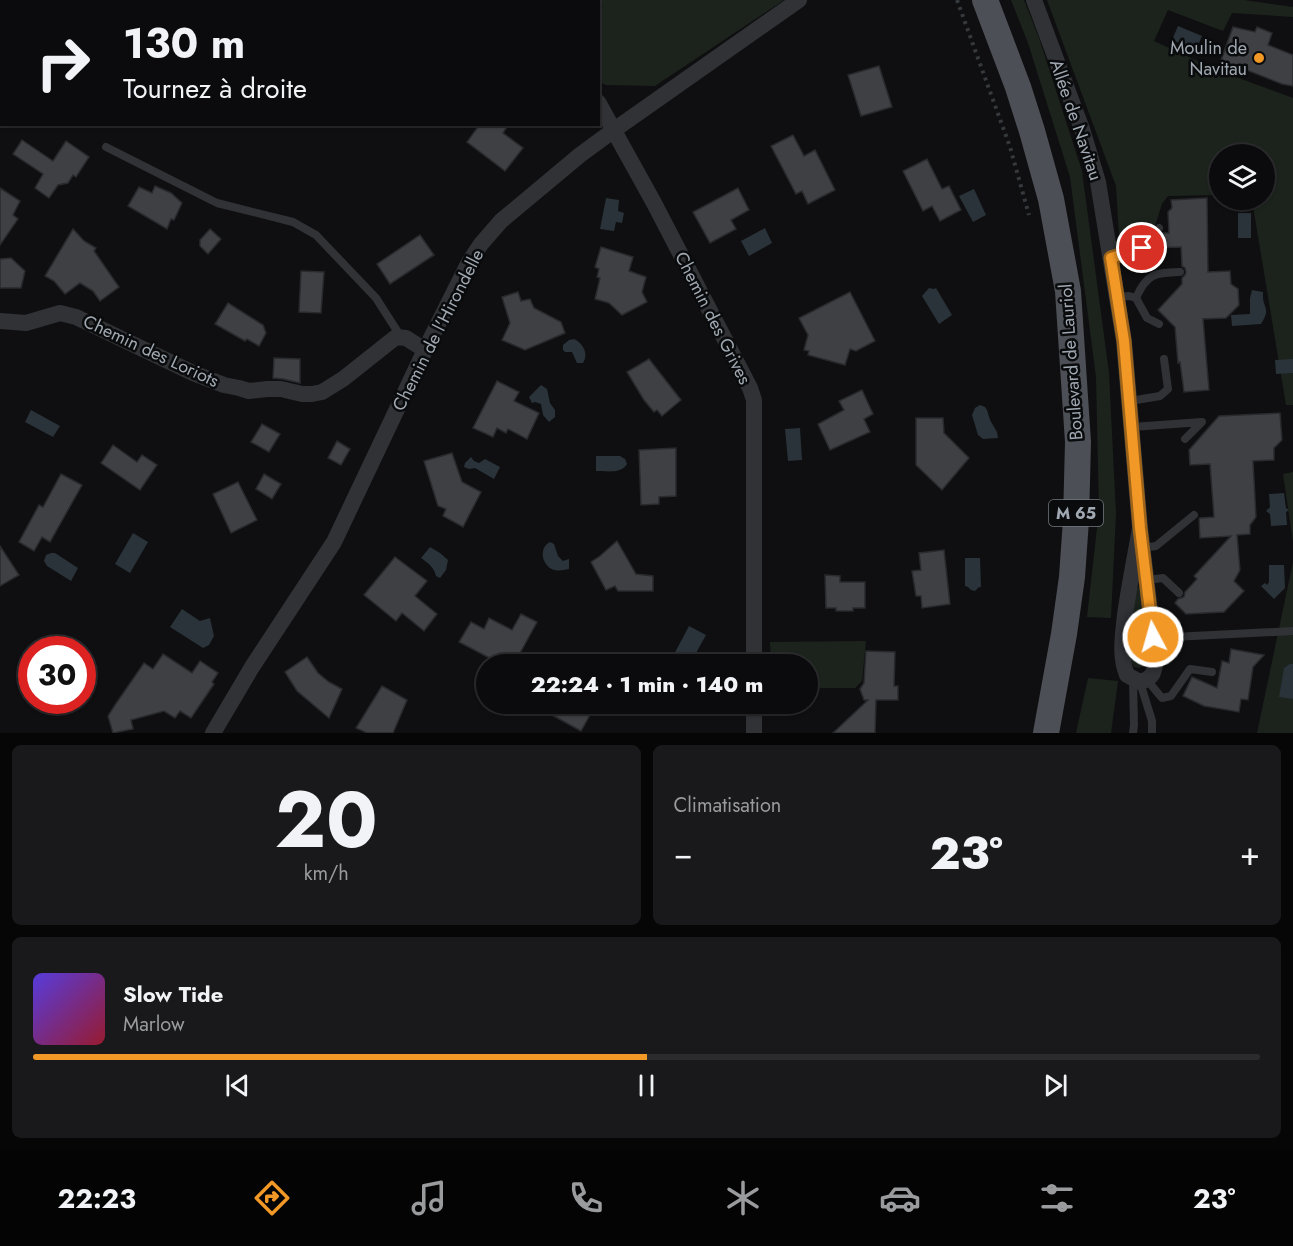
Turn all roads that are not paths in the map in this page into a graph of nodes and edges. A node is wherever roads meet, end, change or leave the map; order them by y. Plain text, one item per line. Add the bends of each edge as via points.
1 (799, 0) edge
2 (965, 0) edge
3 (985, 0) edge
4 (1002, 0) edge
5 (1034, 0) edge
6 (1018, 87) junction
7 (600, 106) edge
8 (614, 130) junction
9 (105, 147) dead end
10 (1159, 228) dead end
11 (1111, 258) junction
12 (1180, 272) dead end
13 (1068, 291) junction
14 (1117, 297) junction
15 (1136, 298) junction
16 (0, 321) edge
17 (1159, 324) dead end
18 (401, 337) junction
19 (425, 350) junction
20 (1164, 359) dead end
21 (1130, 401) junction
22 (1132, 427) junction
23 (1185, 439) dead end
24 (1194, 515) dead end
25 (1140, 528) junction
26 (1143, 548) junction
27 (1147, 580) junction
28 (1179, 593) dead end
29 (1293, 631) edge
30 (1153, 638) junction
31 (754, 654) edge
32 (1212, 672) dead end
33 (1140, 680) junction
34 (754, 714) edge
35 (213, 733) edge
36 (754, 733) edge
37 (1046, 733) edge
38 (1133, 733) edge
39 (1152, 733) edge

1 - 8 street, Chemin de l'Hirondelle
2 - 13 main road, M 65 via 992,59
3 - 6 main road, Boulevard de Lauriol / M 65
4 - 6 main road, M 65 via 1024,56
5 - 11 street, Allée de Navitau via 1092,161
6 - 13 main road, Boulevard de Lauriol / M 65 via 1051,198
7 - 8 street, Chemin des Grives
8 - 19 street, Chemin de l'Hirondelle via 501,221 469,262
8 - 31 street, Chemin des Grives via 754,400
9 - 18 lane via 217,203 293,222 316,235 376,298
10 - 11 lane via 1142,248
11 - 14 street, Allée de Navitau
12 - 15 lane via 1147,278
13 - 37 main road, Boulevard de Lauriol / M 65 via 1077,442 1076,520 1065,634
14 - 15 lane
14 - 21 street, Allée de Navitau
15 - 17 lane via 1147,318
16 - 18 street, Chemin des Loriots via 26,323 60,313 224,385 249,391 274,389 312,394 334,386
18 - 19 street
19 - 35 street, Chemin de l'Hirondelle via 334,542
20 - 21 lane via 1168,389 1160,396
21 - 22 street, Allée de Navitau
22 - 23 lane via 1202,422
22 - 25 street, Allée de Navitau
24 - 26 lane via 1156,546
25 - 26 street, Allée de Navitau
25 - 33 street, Allée de Navitau via 1122,657 1127,675
26 - 27 street, Allée de Navitau
27 - 28 lane via 1163,578
27 - 30 street, Allée de Navitau
29 - 30 lane
30 - 33 street, Allée de Navitau via 1154,672
32 - 33 lane via 1190,669 1171,696 1162,698
33 - 38 lane
33 - 39 lane
34 - 36 street

